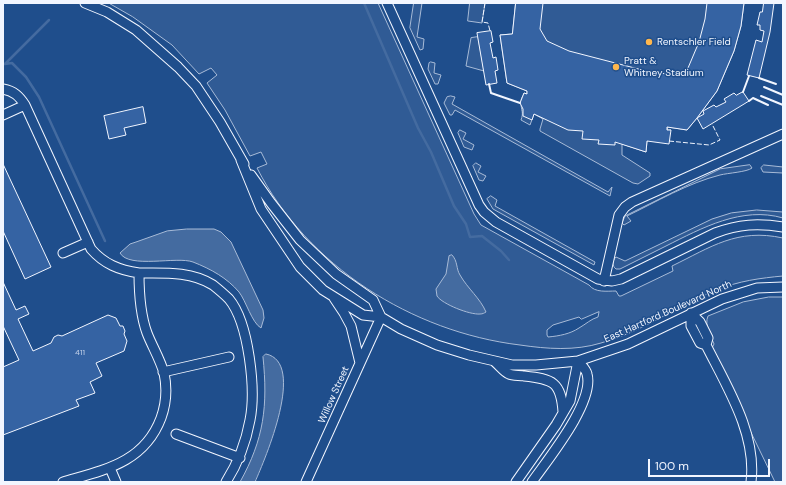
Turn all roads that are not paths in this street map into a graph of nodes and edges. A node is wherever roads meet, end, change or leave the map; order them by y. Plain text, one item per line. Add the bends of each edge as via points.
1 (85, 3) edge
2 (387, 3) edge
3 (3, 89) edge
4 (26, 105) junction
5 (3, 115) edge
6 (783, 134) edge
7 (241, 160) junction
8 (783, 227) edge
9 (88, 242) junction
10 (63, 253) dead end
11 (139, 273) junction
12 (604, 281) junction
13 (783, 287) edge
14 (332, 295) junction
15 (691, 313) junction
16 (381, 317) junction
17 (229, 357) dead end
18 (494, 361) junction
19 (578, 361) junction
20 (360, 363) junction
21 (163, 372) junction
22 (563, 412) junction
23 (176, 434) dead end
24 (240, 458) junction
25 (110, 468) junction
26 (98, 478) edge
27 (64, 482) edge
28 (116, 482) edge
29 (226, 482) edge
30 (306, 482) edge
31 (516, 482) edge
32 (532, 482) edge
33 (751, 482) edge

1 - 7 street via 136,30 178,67 196,86
2 - 12 street via 484,212 496,222
3 - 4 street via 19,96
4 - 5 street
4 - 9 street
6 - 12 street via 625,207 619,215
7 - 14 street via 261,209 287,249 300,267 323,290
7 - 16 street via 300,240 336,274 373,300
8 - 12 street via 759,224 729,228 621,279
9 - 10 street
9 - 11 street via 97,255 112,267
11 - 21 street via 142,319
11 - 24 street via 196,277 213,285 236,310 247,347 253,385 251,420
13 - 15 street, East Hartford Boulevard North via 757,288 722,298
14 - 16 street via 364,315
14 - 20 street via 351,326
15 - 19 street, East Hartford Boulevard North via 628,344
15 - 33 street via 700,322 708,338 706,345 741,416 750,451
16 - 18 street, East Hartford Boulevard North via 437,345
16 - 20 street, Willow Street
17 - 21 street
18 - 19 street, East Hartford Boulevard North via 512,365
18 - 22 street via 509,374 551,382 561,394
19 - 22 street via 570,401
19 - 32 street via 587,373 583,404
20 - 30 street, Willow Street
21 - 25 street via 165,402 157,428 146,444 132,456
22 - 31 street
23 - 24 street
24 - 29 street
25 - 26 street
25 - 28 street
26 - 27 street

